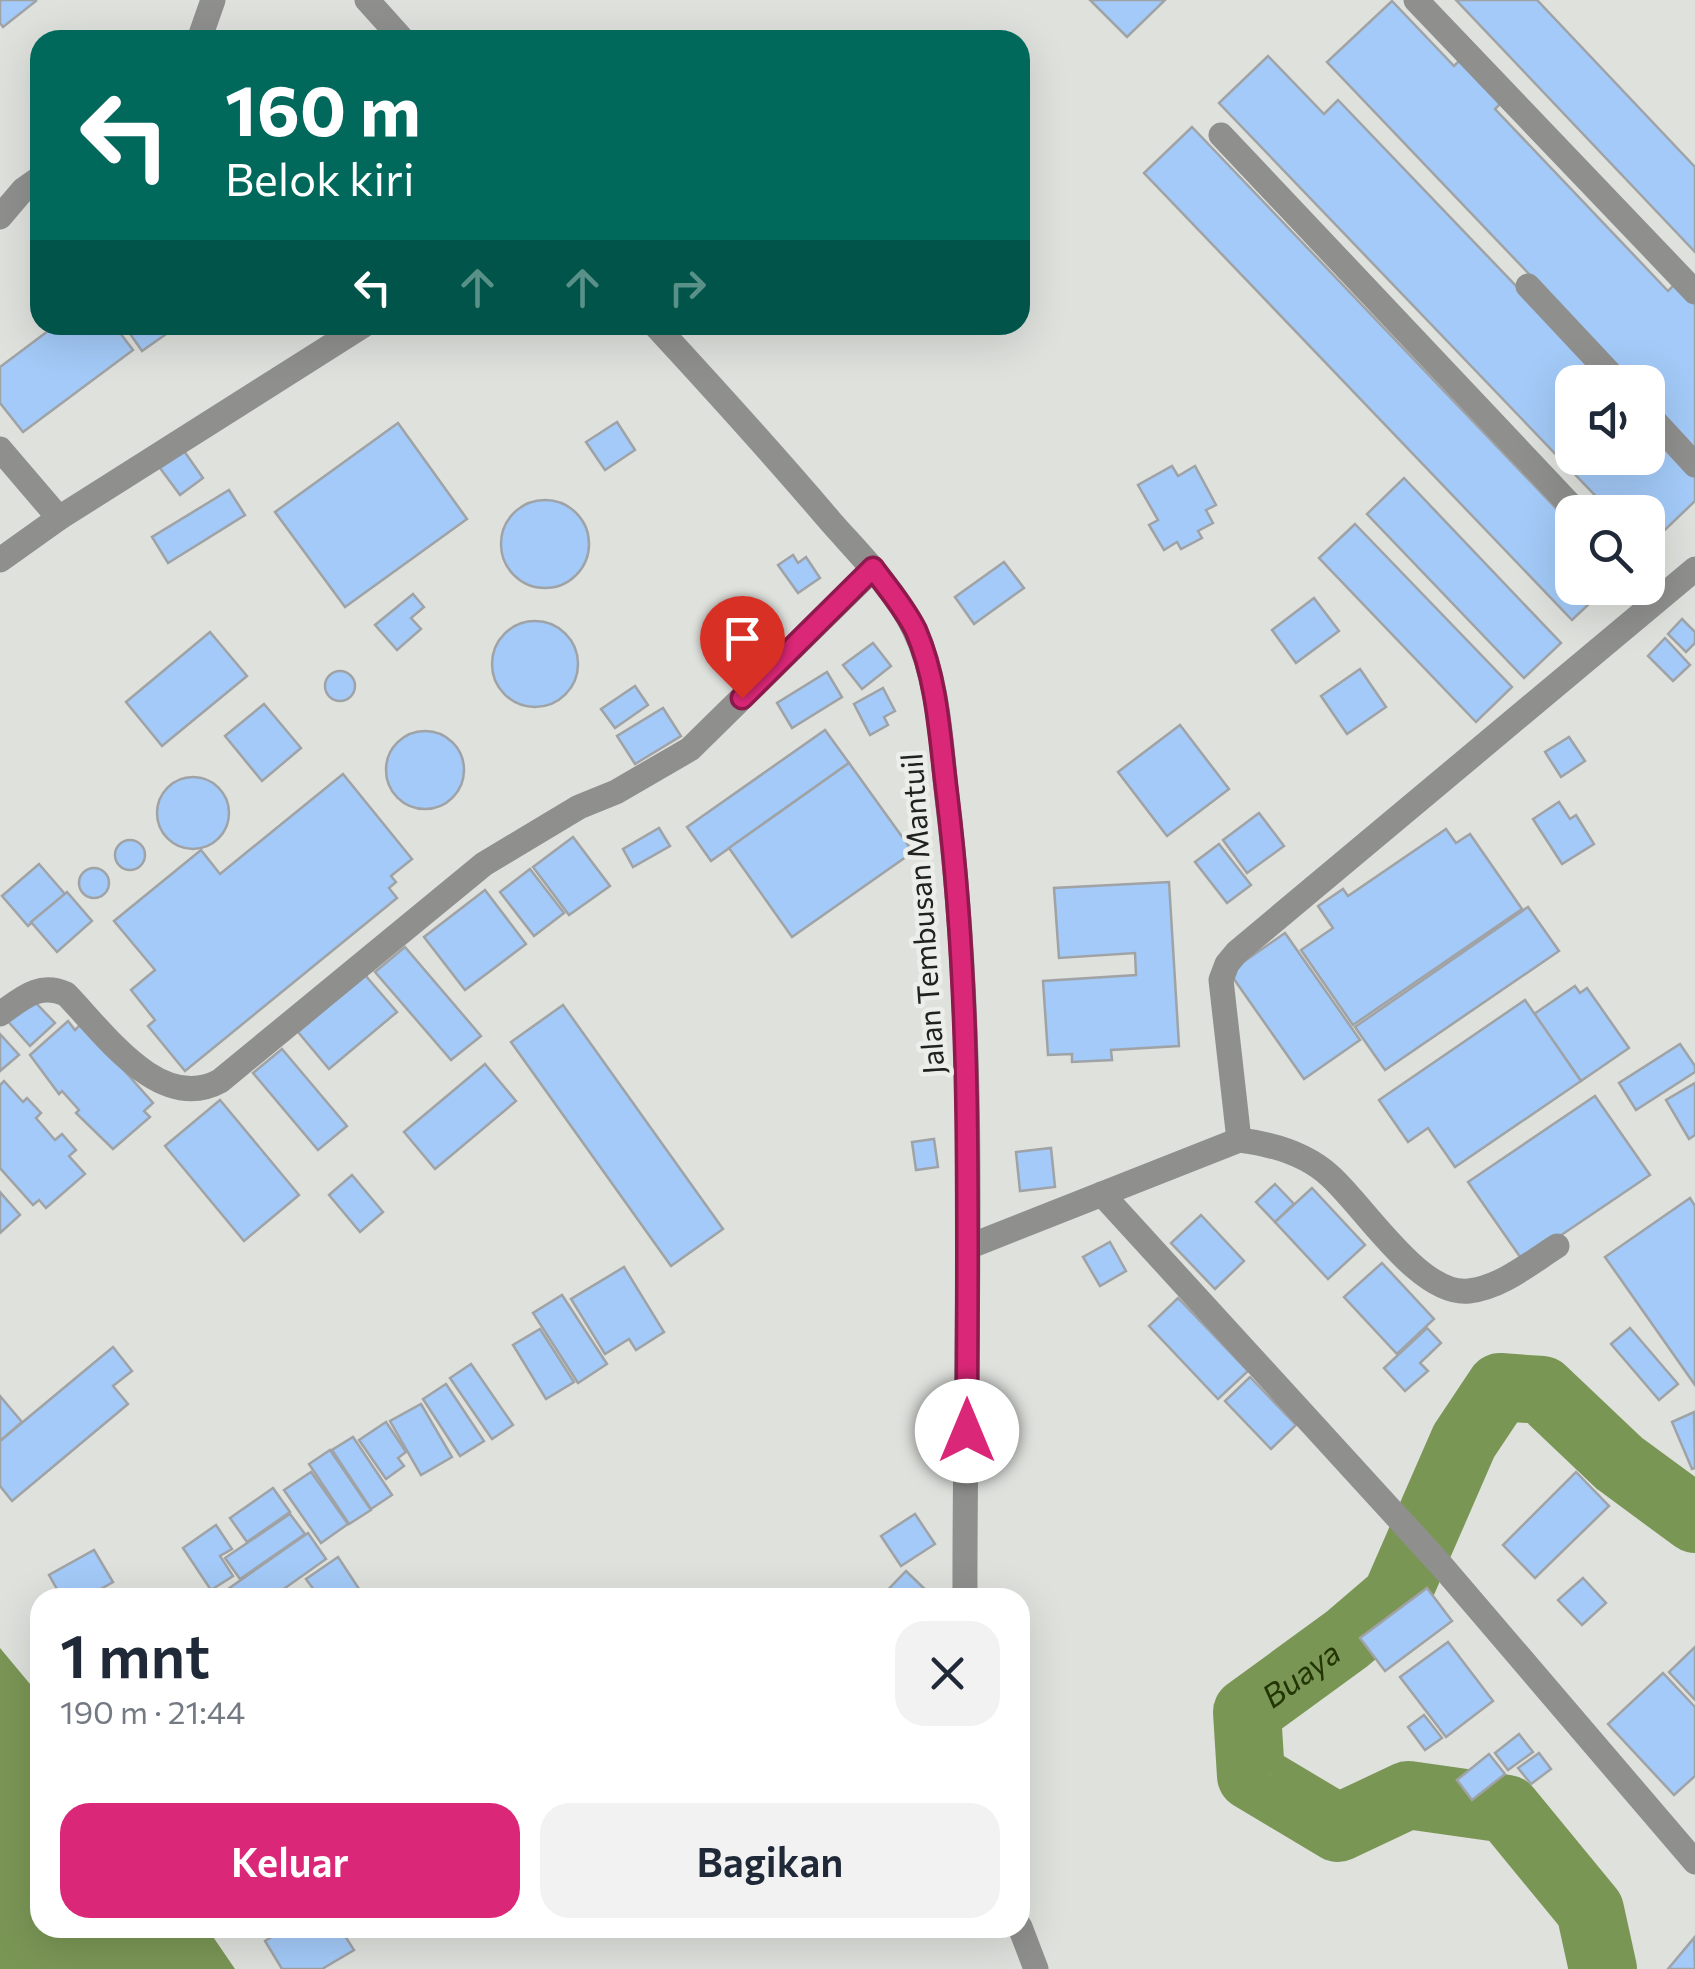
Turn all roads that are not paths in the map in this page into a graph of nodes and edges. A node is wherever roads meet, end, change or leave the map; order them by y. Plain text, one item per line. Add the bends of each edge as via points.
1 (213, 0) edge
2 (367, 0) edge
3 (1416, 0) edge
4 (202, 30) edge
5 (394, 30) edge
6 (1221, 136) dead end
7 (30, 185) edge
8 (0, 216) edge
9 (1528, 286) dead end
10 (1695, 292) edge
11 (348, 335) edge
12 (665, 335) edge
13 (1602, 365) edge
14 (1665, 432) edge
15 (0, 449) edge
16 (1695, 465) edge
17 (1560, 495) edge
18 (60, 518) junction
19 (0, 560) edge
20 (873, 568) junction
21 (1695, 569) edge
22 (1665, 587) edge
23 (1640, 605) edge
24 (0, 1014) edge
25 (1239, 1140) junction
26 (1102, 1194) junction
27 (1558, 1246) dead end
28 (968, 1247) junction
29 (965, 1588) edge
30 (1695, 1862) edge
31 (1024, 1938) edge
32 (1036, 1969) edge

1 - 4 street
2 - 5 street
3 - 10 street
6 - 17 street
7 - 8 street
9 - 13 street
11 - 18 street
12 - 20 street, Jalan Tembusan Mantuil
14 - 16 street
15 - 18 street
18 - 19 street
20 - 24 street via 690,749 484,864 204,1090 178,1089 149,1077 53,988 35,990
20 - 28 street, Jalan Tembusan Mantuil via 916,633 934,696 962,957
21 - 22 street
23 - 25 street via 1226,964 1221,980
25 - 26 street
25 - 27 street via 1286,1149 1329,1174 1440,1285 1465,1292 1494,1286
26 - 28 street
26 - 30 street via 1441,1565
28 - 29 street, Jalan Tembusan Mantuil
31 - 32 street

